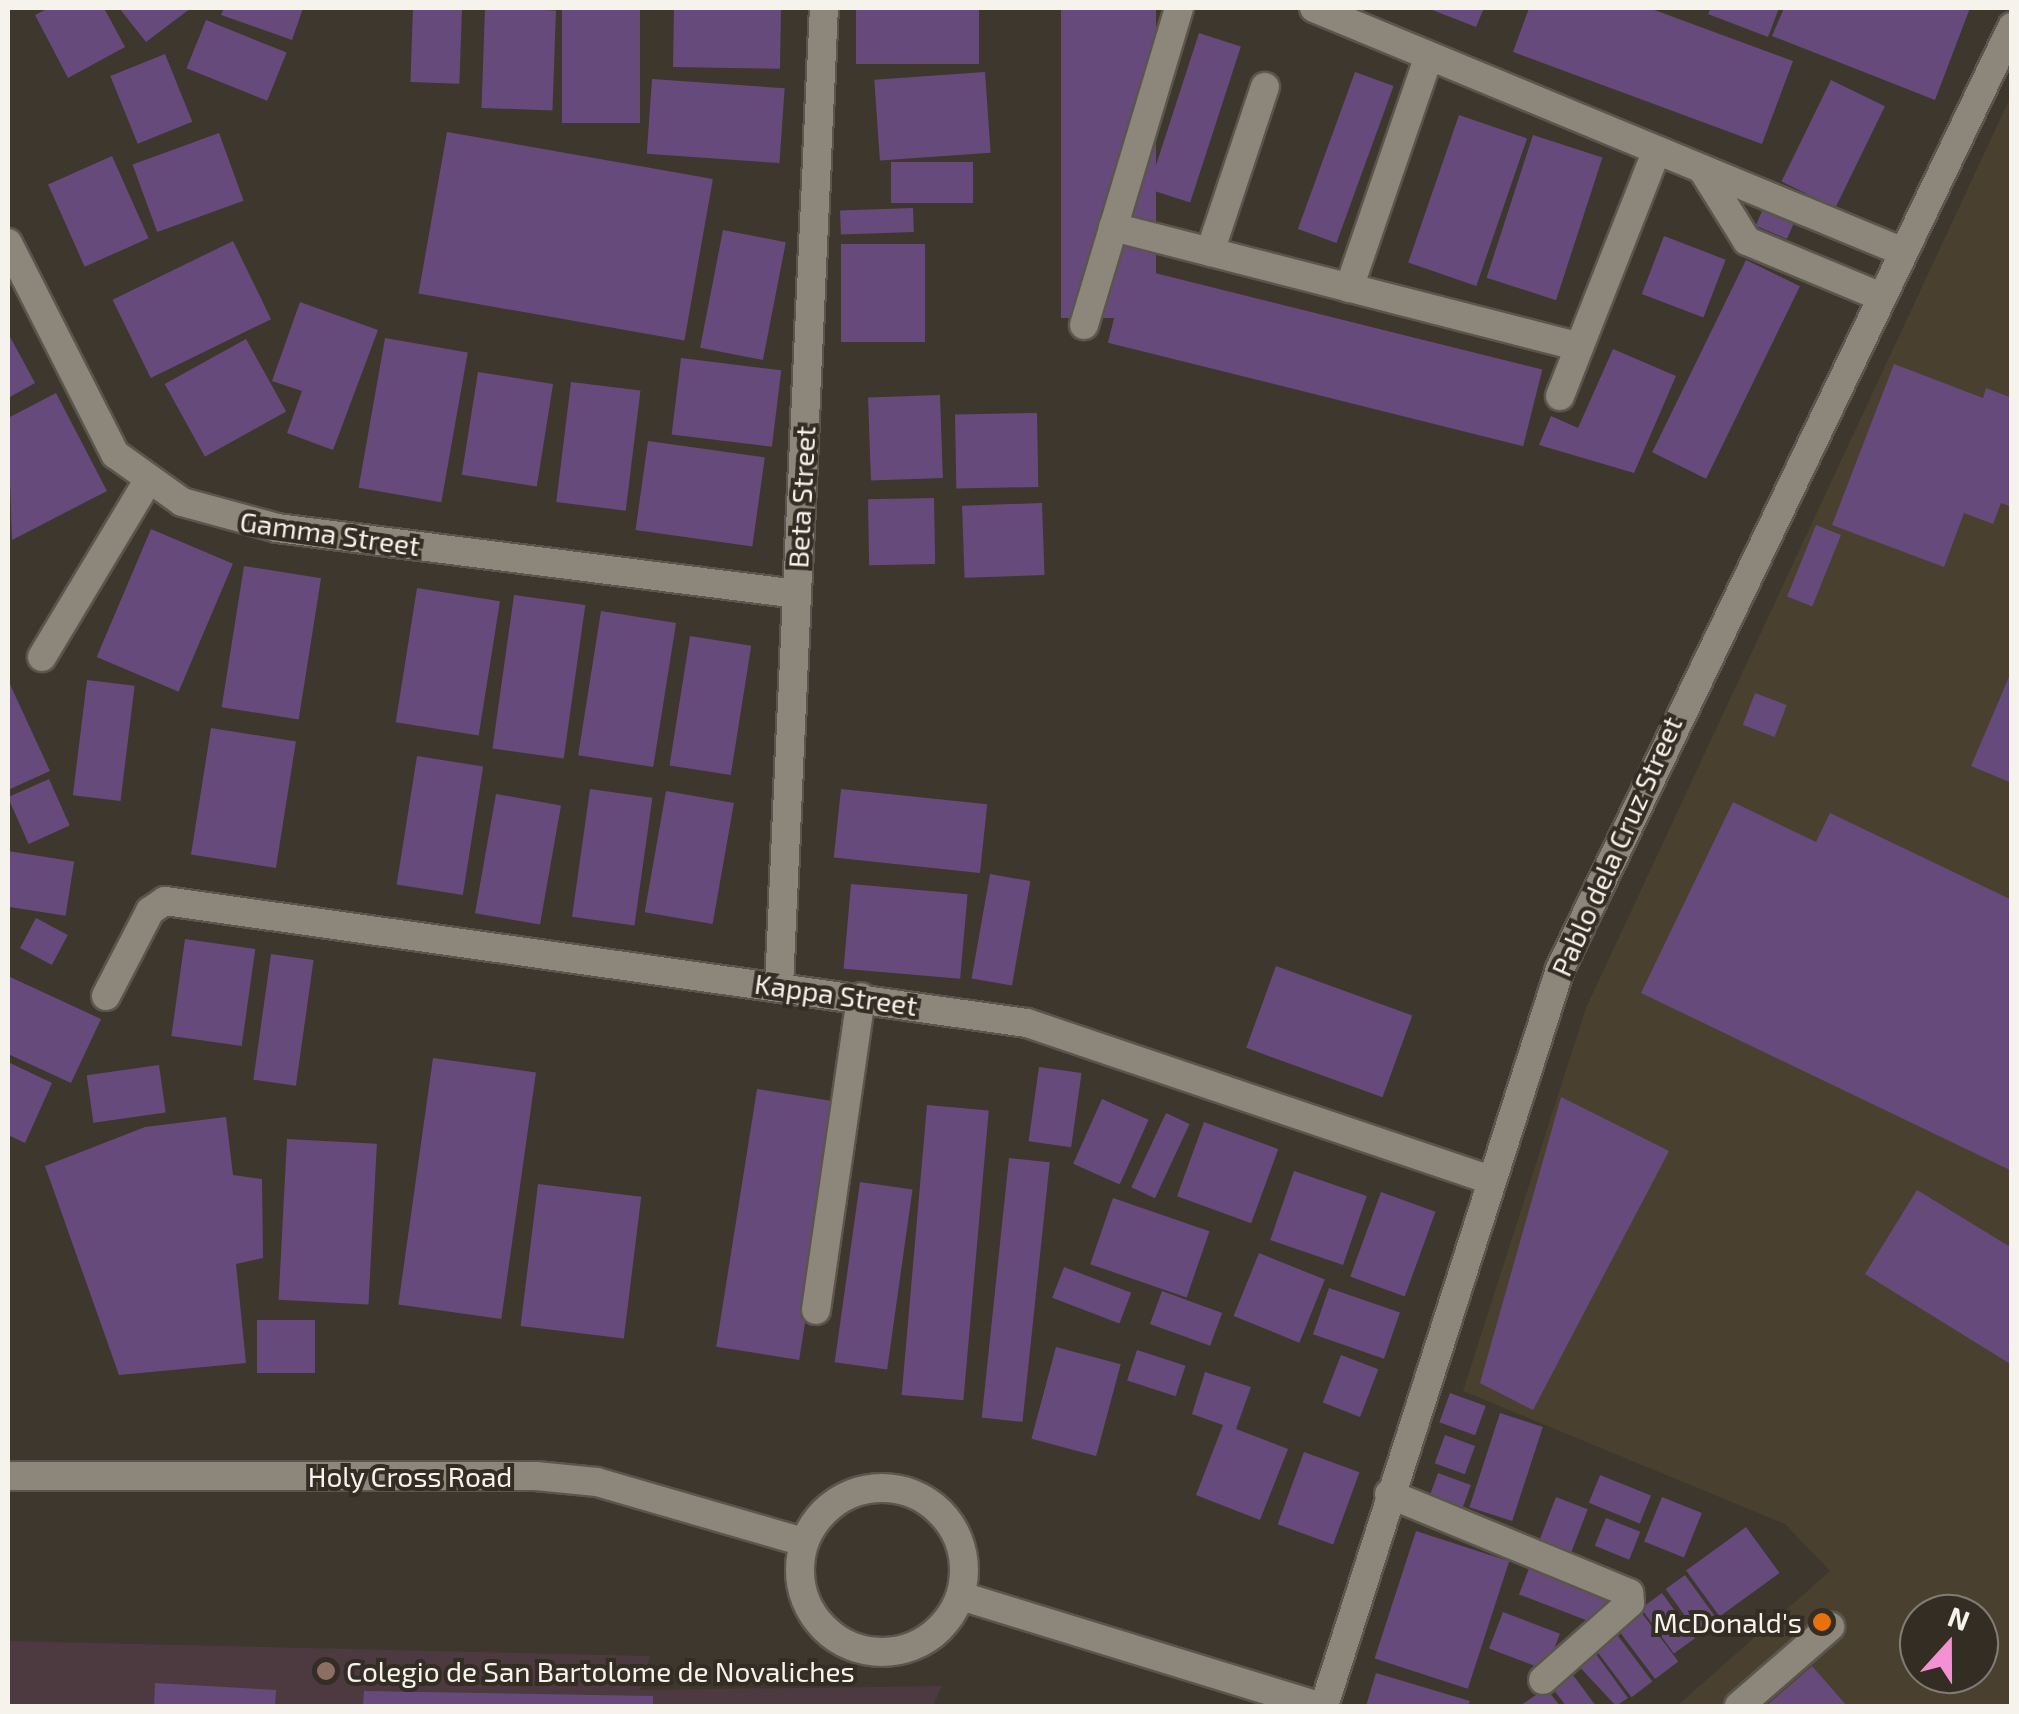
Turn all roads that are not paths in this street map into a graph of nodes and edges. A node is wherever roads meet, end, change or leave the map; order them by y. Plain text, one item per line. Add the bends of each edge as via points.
1 (824, 8) edge
2 (1179, 8) edge
3 (1314, 8) edge
4 (2012, 27) edge
5 (1429, 56) junction
6 (1265, 87) dead end
7 (1658, 150) junction
8 (1702, 168) junction
9 (1113, 227) junction
10 (8, 243) edge
11 (1901, 251) junction
12 (1210, 252) junction
13 (1349, 288) junction
14 (1879, 296) junction
15 (1084, 326) dead end
16 (1579, 347) junction
17 (1560, 396) dead end
18 (146, 482) junction
19 (797, 594) junction
20 (42, 657) dead end
21 (779, 986) junction
22 (106, 996) dead end
23 (861, 998) junction
24 (1486, 1178) junction
25 (816, 1310) dead end
26 (8, 1476) edge
27 (1389, 1494) junction
28 (804, 1542) junction
29 (961, 1596) junction
30 (1830, 1628) dead end
31 (1543, 1680) dead end
32 (1321, 1706) edge
33 (1739, 1706) edge

1 - 19 street, Beta Street
2 - 9 street
3 - 5 street
4 - 11 street, Pablo dela Cruz Street
5 - 7 street
5 - 13 street
6 - 12 street
7 - 8 street
7 - 16 street
8 - 11 street
8 - 14 street via 1746,240
9 - 12 street
9 - 15 street
10 - 18 street, Gamma Street via 92,418
11 - 14 street, Pablo dela Cruz Street
12 - 13 street
13 - 16 street
14 - 24 street, Pablo dela Cruz Street via 1625,820
16 - 17 street
18 - 19 street, Gamma Street via 225,518 277,528
18 - 20 street
19 - 21 street, Beta Street
21 - 22 street, Kappa Street via 165,902 150,911
21 - 23 street, Kappa Street
23 - 24 street, Kappa Street via 1087,1040
23 - 25 street
24 - 27 street, Pablo dela Cruz Street
26 - 28 street, Holy Cross Road via 536,1476 597,1482
27 - 31 street via 1629,1593 1630,1602
27 - 32 street, Pablo dela Cruz Street
28 - 29 street via 839,1498 895,1488 922,1498 952,1527 966,1567
28 - 29 street via 804,1600 842,1642 899,1651 926,1641
29 - 32 street
30 - 33 street

